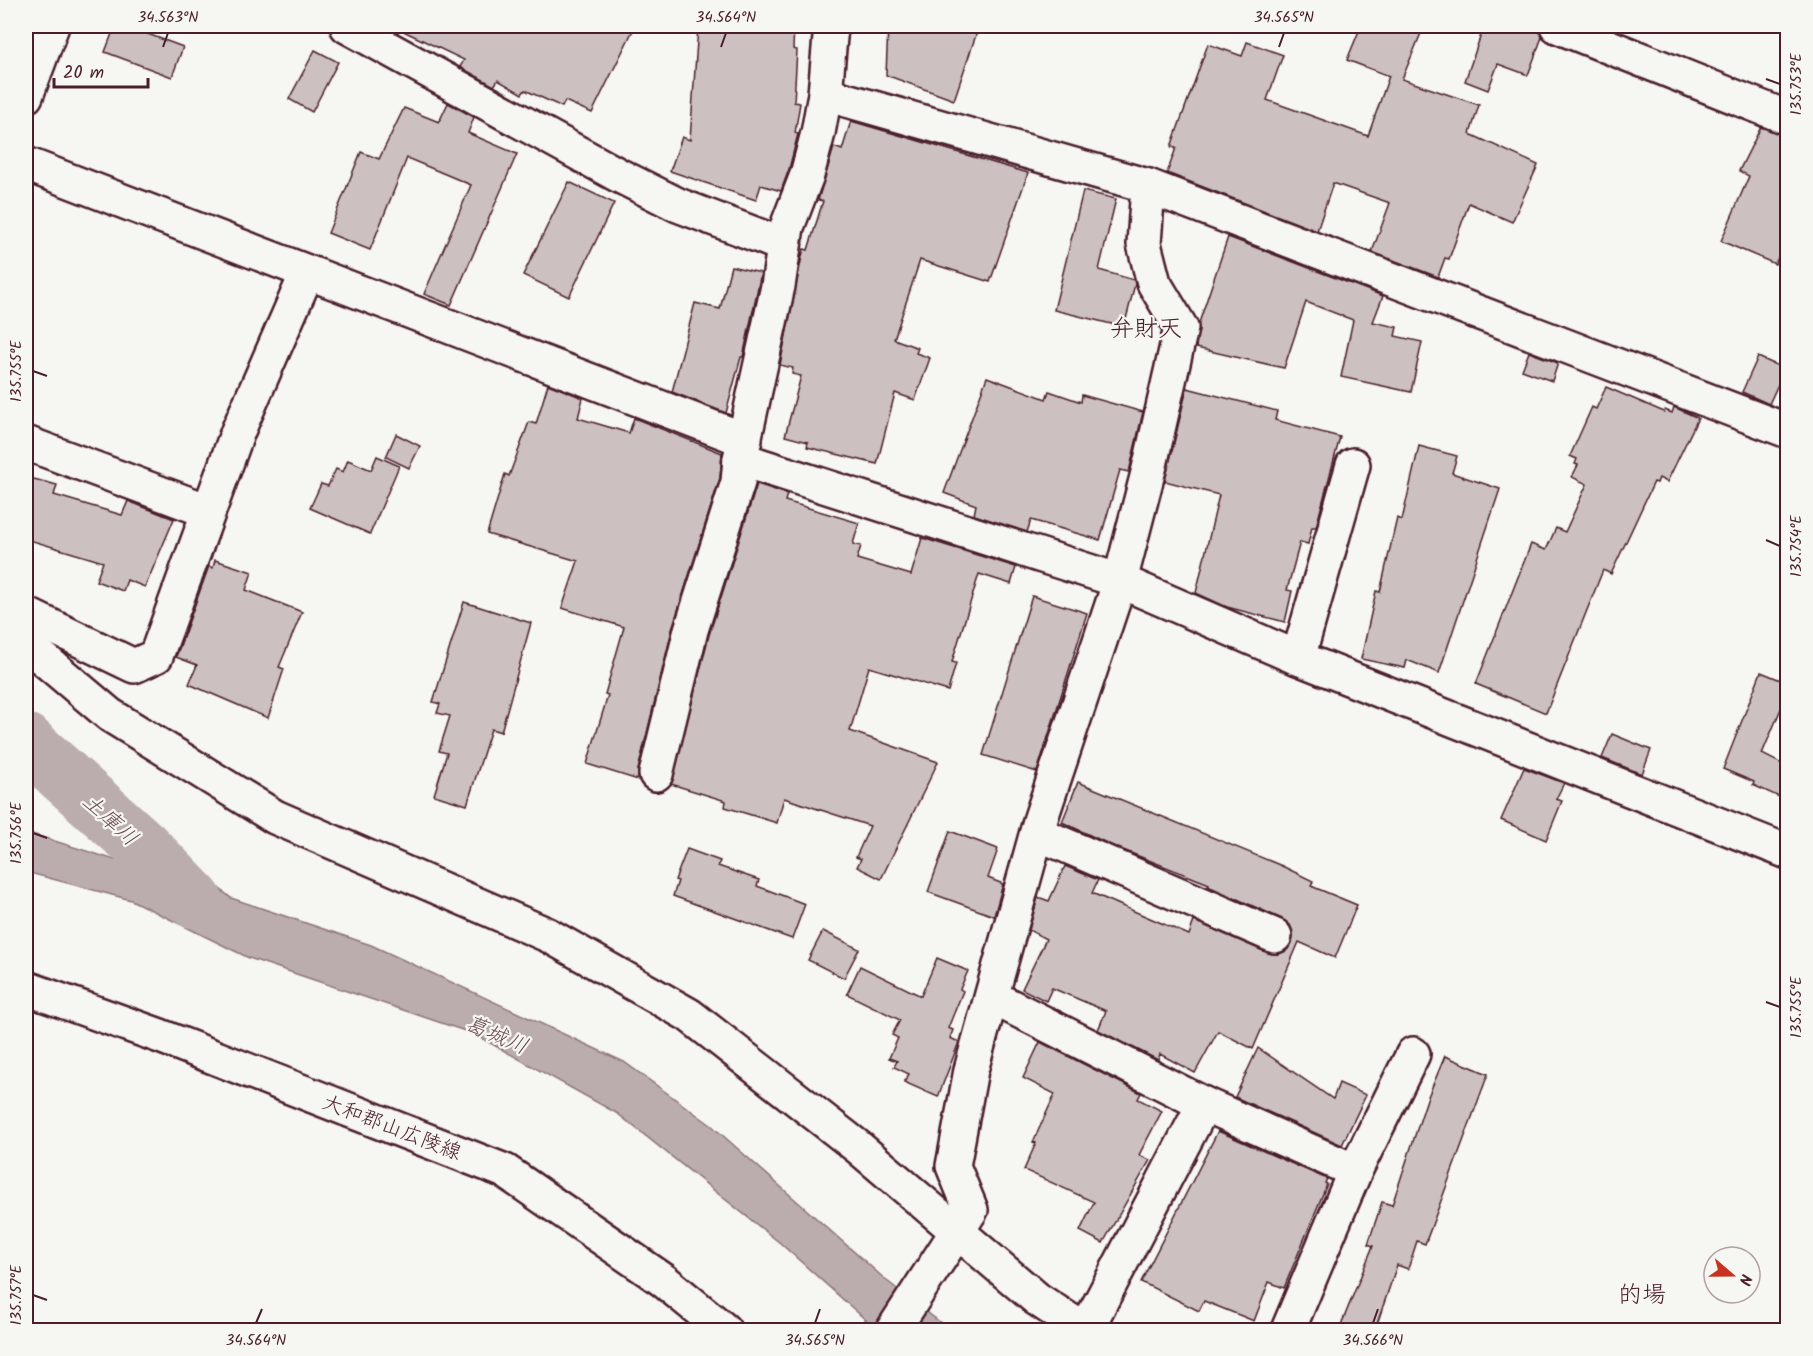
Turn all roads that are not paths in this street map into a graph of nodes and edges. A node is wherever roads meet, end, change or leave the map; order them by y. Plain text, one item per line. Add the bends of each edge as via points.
1 (52, 26) edge
2 (347, 26) edge
3 (831, 26) edge
4 (1557, 26) edge
5 (825, 94) junction
6 (26, 96) edge
7 (1788, 118) edge
8 (26, 164) edge
9 (1148, 186) junction
10 (783, 244) junction
11 (307, 273) junction
12 (1788, 431) edge
13 (26, 443) edge
14 (743, 449) junction
15 (1353, 465) dead end
16 (208, 511) junction
17 (1120, 581) junction
18 (26, 614) edge
19 (26, 644) edge
20 (1298, 658) junction
21 (656, 774) dead end
22 (1037, 833) junction
23 (1788, 852) edge
24 (1275, 936) dead end
25 (26, 988) edge
26 (992, 998) junction
27 (1413, 1053) dead end
28 (1204, 1104) junction
29 (1355, 1171) junction
30 (954, 1239) junction
31 (724, 1330) edge
32 (893, 1330) edge
33 (1085, 1330) edge
34 (1288, 1330) edge

1 - 6 street
2 - 10 street via 678,205
3 - 5 street
4 - 7 street
5 - 9 street
5 - 10 street via 807,175
8 - 11 street
9 - 12 street
9 - 17 street via 1144,244 1154,283 1181,328
10 - 14 street via 778,286
11 - 14 street
11 - 16 street via 238,430
13 - 16 street
14 - 17 street
14 - 21 street via 738,482 691,630
15 - 20 street
16 - 18 street via 156,656 134,666
17 - 20 street
17 - 22 street
19 - 30 street via 110,715 275,817 548,934 689,1015 858,1147
20 - 23 street
22 - 24 street
22 - 26 street
25 - 31 street, 大和郡山広陵線 via 505,1171 663,1280
26 - 28 street
26 - 30 street via 971,1070 953,1166 971,1210
27 - 29 street
28 - 29 street
28 - 33 street
29 - 34 street
30 - 32 street
30 - 33 street

